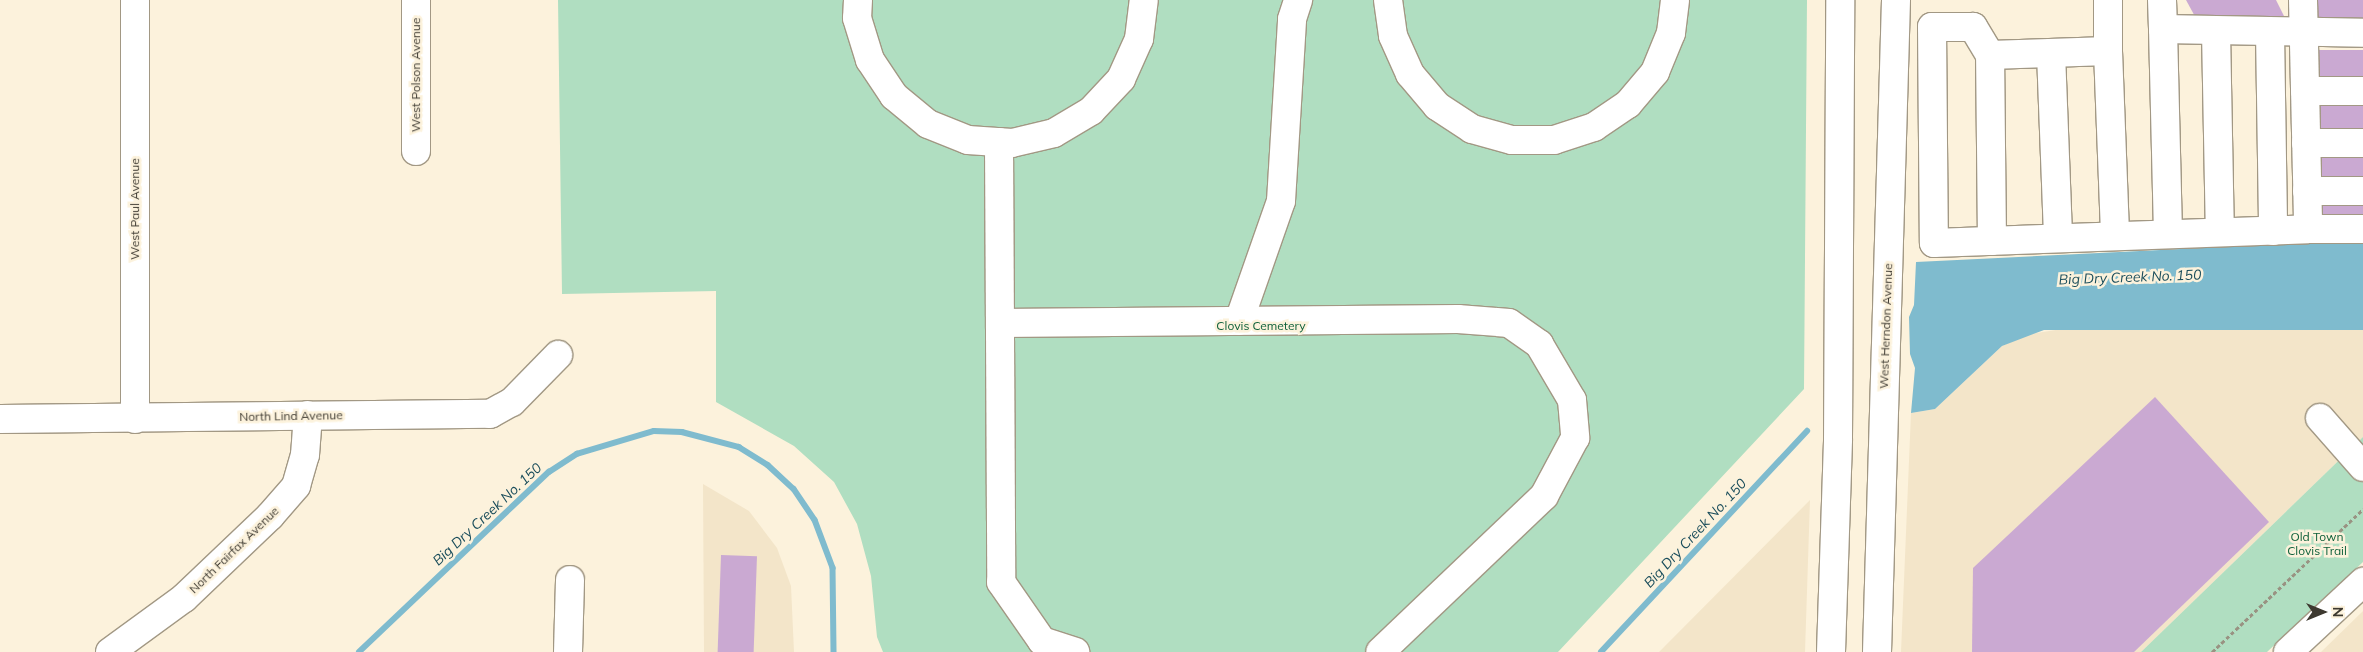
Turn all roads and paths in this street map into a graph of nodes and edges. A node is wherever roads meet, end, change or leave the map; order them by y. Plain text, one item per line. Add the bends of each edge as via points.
1 (135, 0) edge
2 (416, 0) edge
3 (858, 0) edge
4 (1144, 0) edge
5 (1298, 0) edge
6 (1388, 0) edge
7 (1675, 0) edge
8 (1840, 0) edge
9 (1896, 0) edge
10 (2108, 0) edge
11 (2162, 0) edge
12 (2303, 0) edge
13 (2163, 30) junction
14 (2216, 31) junction
15 (2270, 32) junction
16 (2304, 33) junction
17 (2363, 33) edge
18 (2108, 51) junction
19 (2051, 53) junction
20 (1990, 55) junction
21 (2305, 91) junction
22 (2363, 91) edge
23 (999, 142) junction
24 (2306, 143) junction
25 (2363, 143) edge
26 (416, 151) dead end
27 (2307, 191) junction
28 (2363, 191) edge
29 (2308, 229) junction
30 (2363, 229) edge
31 (2274, 230) junction
32 (2220, 232) junction
33 (2168, 234) junction
34 (2115, 236) junction
35 (2058, 238) junction
36 (1992, 241) junction
37 (1239, 321) junction
38 (1000, 323) junction
39 (558, 355) dead end
40 (308, 415) junction
41 (2320, 418) dead end
42 (0, 419) edge
43 (135, 419) junction
44 (2363, 467) edge
45 (2363, 509) edge
46 (570, 580) dead end
47 (2363, 582) edge
48 (110, 652) edge
49 (568, 652) edge
50 (1075, 652) edge
51 (1380, 652) edge
52 (1831, 652) edge
53 (1877, 652) edge
54 (2212, 652) edge
55 (2288, 652) edge

1 - 43 street, West Paul Avenue
2 - 26 street, West Polson Avenue
3 - 23 street via 857,18 870,60 894,96 928,124 968,140
4 - 23 street via 1139,39 1121,79 1091,111 1054,133
5 - 37 street via 1292,19 1281,201
6 - 7 street via 1393,36 1410,74 1437,106 1472,129 1512,140 1554,140 1594,127 1628,104 1655,72 1671,33
8 - 52 street via 1838,438
9 - 53 street, West Herndon Avenue
10 - 18 street
11 - 13 street
12 - 16 street
13 - 14 street
13 - 33 street
14 - 15 street
14 - 32 street
15 - 16 street
15 - 31 street
16 - 17 street
16 - 21 street
18 - 19 street
18 - 34 street
19 - 20 street
19 - 35 street
20 - 36 street
20 - 36 street via 1973,27 1932,27 1934,243
21 - 22 street
21 - 24 street
23 - 38 street
24 - 25 street
24 - 27 street
27 - 28 street
27 - 29 street
29 - 30 street
29 - 31 street
31 - 32 street
32 - 33 street
33 - 34 street
34 - 35 street
35 - 36 street
37 - 38 street
37 - 51 street via 1458,319 1509,323 1539,344 1572,400 1575,438 1544,496
38 - 50 street via 1001,582 1042,641
39 - 40 street, North Lind Avenue via 512,402 490,414
40 - 43 street, North Lind Avenue
40 - 48 street, North Fairfax Avenue via 305,455 296,486 270,516 184,598
41 - 44 street
42 - 43 street, North Lind Avenue
45 - 54 path
46 - 49 street
47 - 55 street

